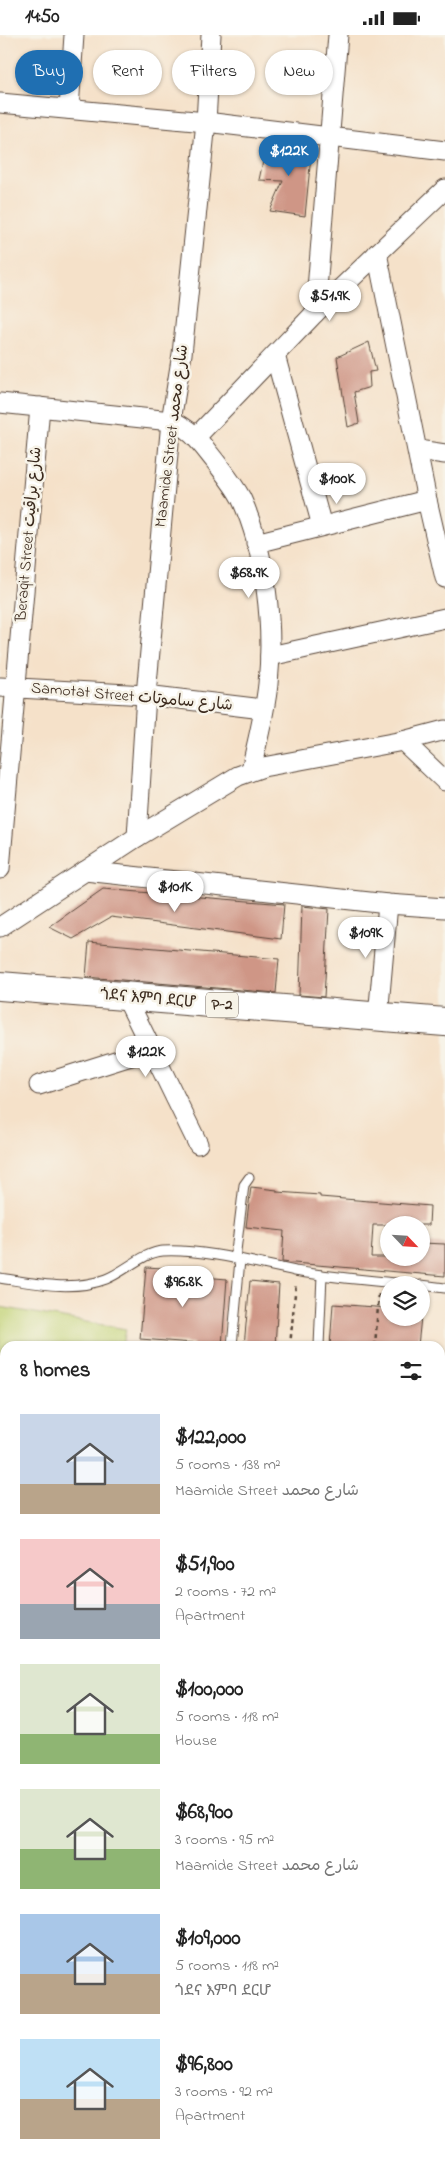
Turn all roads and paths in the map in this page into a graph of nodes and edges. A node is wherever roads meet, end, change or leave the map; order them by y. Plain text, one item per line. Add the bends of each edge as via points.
1 (74, 35) edge
2 (211, 35) edge
3 (338, 35) edge
4 (0, 103) edge
5 (69, 109) junction
6 (206, 122) junction
7 (328, 137) junction
8 (445, 151) edge
9 (445, 189) edge
10 (377, 253) junction
11 (315, 313) junction
12 (275, 355) junction
13 (0, 403) edge
14 (40, 407) junction
15 (171, 421) junction
16 (196, 437) junction
17 (418, 450) junction
18 (445, 454) edge
19 (427, 500) junction
20 (322, 526) junction
21 (256, 543) junction
22 (445, 578) edge
23 (445, 618) edge
24 (270, 656) junction
25 (8, 687) edge
26 (146, 695) junction
27 (264, 709) junction
28 (445, 730) edge
29 (403, 741) junction
30 (252, 770) junction
31 (445, 781) edge
32 (136, 837) junction
33 (0, 869) edge
34 (85, 871) junction
35 (388, 904) junction
36 (445, 908) edge
37 (0, 927) edge
38 (0, 986) edge
39 (126, 997) junction
40 (378, 1017) junction
41 (445, 1022) edge
42 (150, 1050) junction
43 (39, 1085) dead end
44 (198, 1144) dead end
45 (249, 1178) dead end
46 (237, 1260) junction
47 (297, 1271) junction
48 (322, 1275) junction
49 (0, 1278) edge
50 (380, 1282) joint
51 (430, 1286) edge
52 (445, 1288) edge
53 (232, 1341) edge
54 (290, 1341) edge
55 (319, 1341) edge
56 (375, 1341) edge

1 - 5 street
2 - 6 street, Maamide Street شارع محمد
3 - 7 street
4 - 5 street
5 - 6 street
6 - 7 street
6 - 15 street, Maamide Street شارع محمد via 182,354
7 - 8 street
7 - 11 street
9 - 10 street
10 - 11 street
10 - 17 street
11 - 12 street
12 - 16 street
12 - 20 street
13 - 14 street
14 - 15 street
14 - 25 street, Beraqit Street شارع براقيت
15 - 16 street
15 - 26 street, Maamide Street شارع محمد
16 - 21 street via 231,481 247,513
17 - 18 street
17 - 19 street
19 - 20 street
19 - 22 street
20 - 21 street
21 - 24 street via 268,610
23 - 24 street
24 - 27 street
25 - 26 street, Samotat Street شارع ساموتات
25 - 33 street, Beraqit Street شارع براقيت
26 - 27 street, Samotat Street شارع ساموتات
26 - 32 street, Maamide Street شارع محمد
27 - 30 street
28 - 29 street
29 - 30 street
29 - 31 street
30 - 32 street
32 - 34 street
34 - 35 street
34 - 37 street
35 - 36 street
35 - 40 street
38 - 39 highway, ጎደና እምባ ደርሆ / P-2
39 - 40 highway, ጎደና እምባ ደርሆ / P-2
39 - 42 street
40 - 41 highway, ጎደና እምባ ደርሆ / P-2
42 - 43 street
42 - 44 street
45 - 46 lane via 244,1185
46 - 47 lane
46 - 49 lane via 164,1251 153,1253 105,1279 83,1285 48,1285
46 - 53 lane
47 - 48 lane
47 - 54 path
48 - 50 lane
48 - 55 lane
50 - 56 path
51 - 52 lane

